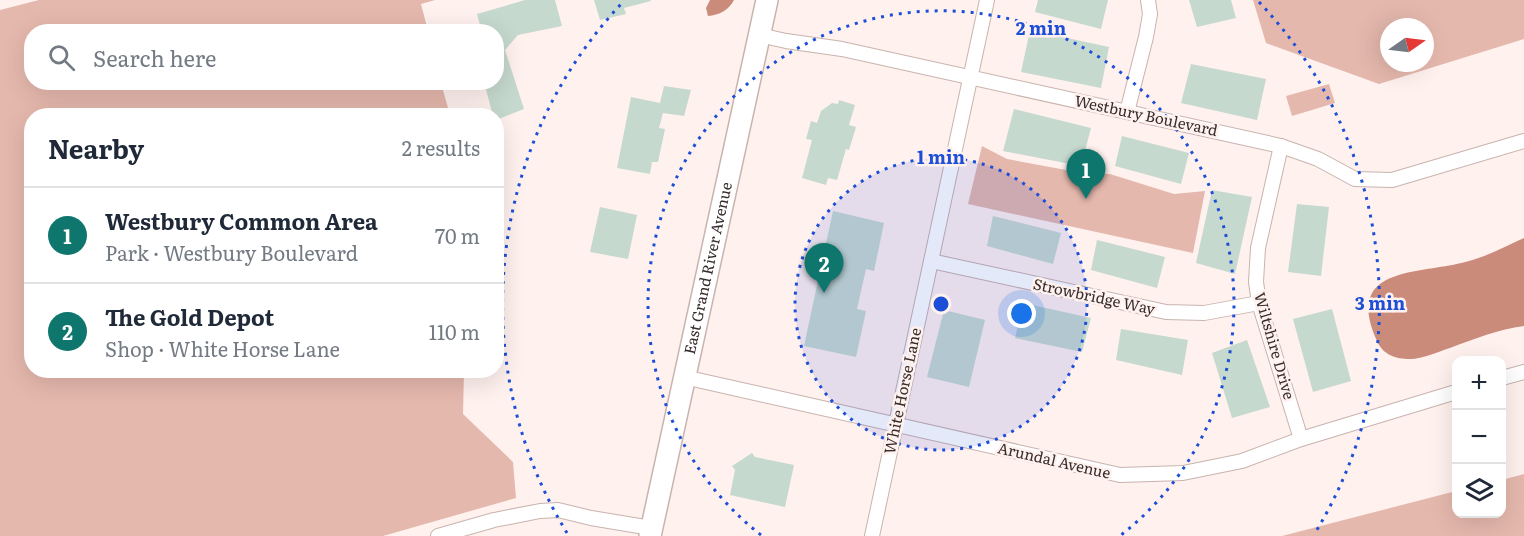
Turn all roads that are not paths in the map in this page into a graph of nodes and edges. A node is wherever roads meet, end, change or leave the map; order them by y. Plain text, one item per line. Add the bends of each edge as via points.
1 (767, 0) edge
2 (987, 0) edge
3 (1148, 0) edge
4 (759, 35) junction
5 (971, 78) junction
6 (1128, 112) junction
7 (1524, 141) edge
8 (1281, 146) junction
9 (931, 261) junction
10 (1259, 303) junction
11 (1524, 372) edge
12 (684, 377) junction
13 (1506, 377) edge
14 (1452, 393) edge
15 (896, 425) junction
16 (1301, 439) junction
17 (650, 532) edge
18 (438, 536) edge
19 (872, 536) edge

1 - 4 main road, East Grand River Avenue
2 - 5 street, White Horse Lane
3 - 6 street via 1146,37
4 - 5 street, Westbury Boulevard
4 - 12 main road, East Grand River Avenue
5 - 6 street, Westbury Boulevard
5 - 9 street, White Horse Lane
6 - 8 street, Westbury Boulevard
7 - 8 street, Westbury Boulevard via 1392,180 1355,179 1318,159
8 - 10 street, Wiltshire Drive via 1258,248
9 - 10 street, Strowbridge Way via 1166,312 1204,313
9 - 15 street, White Horse Lane
10 - 16 street, Wiltshire Drive
11 - 13 street
12 - 15 street, Arundal Avenue
12 - 17 main road, East Grand River Avenue
14 - 16 street, Arundal Avenue
15 - 16 street, Arundal Avenue via 1120,475 1183,473 1242,461
15 - 19 street, White Horse Lane
17 - 18 street via 558,510 540,510

